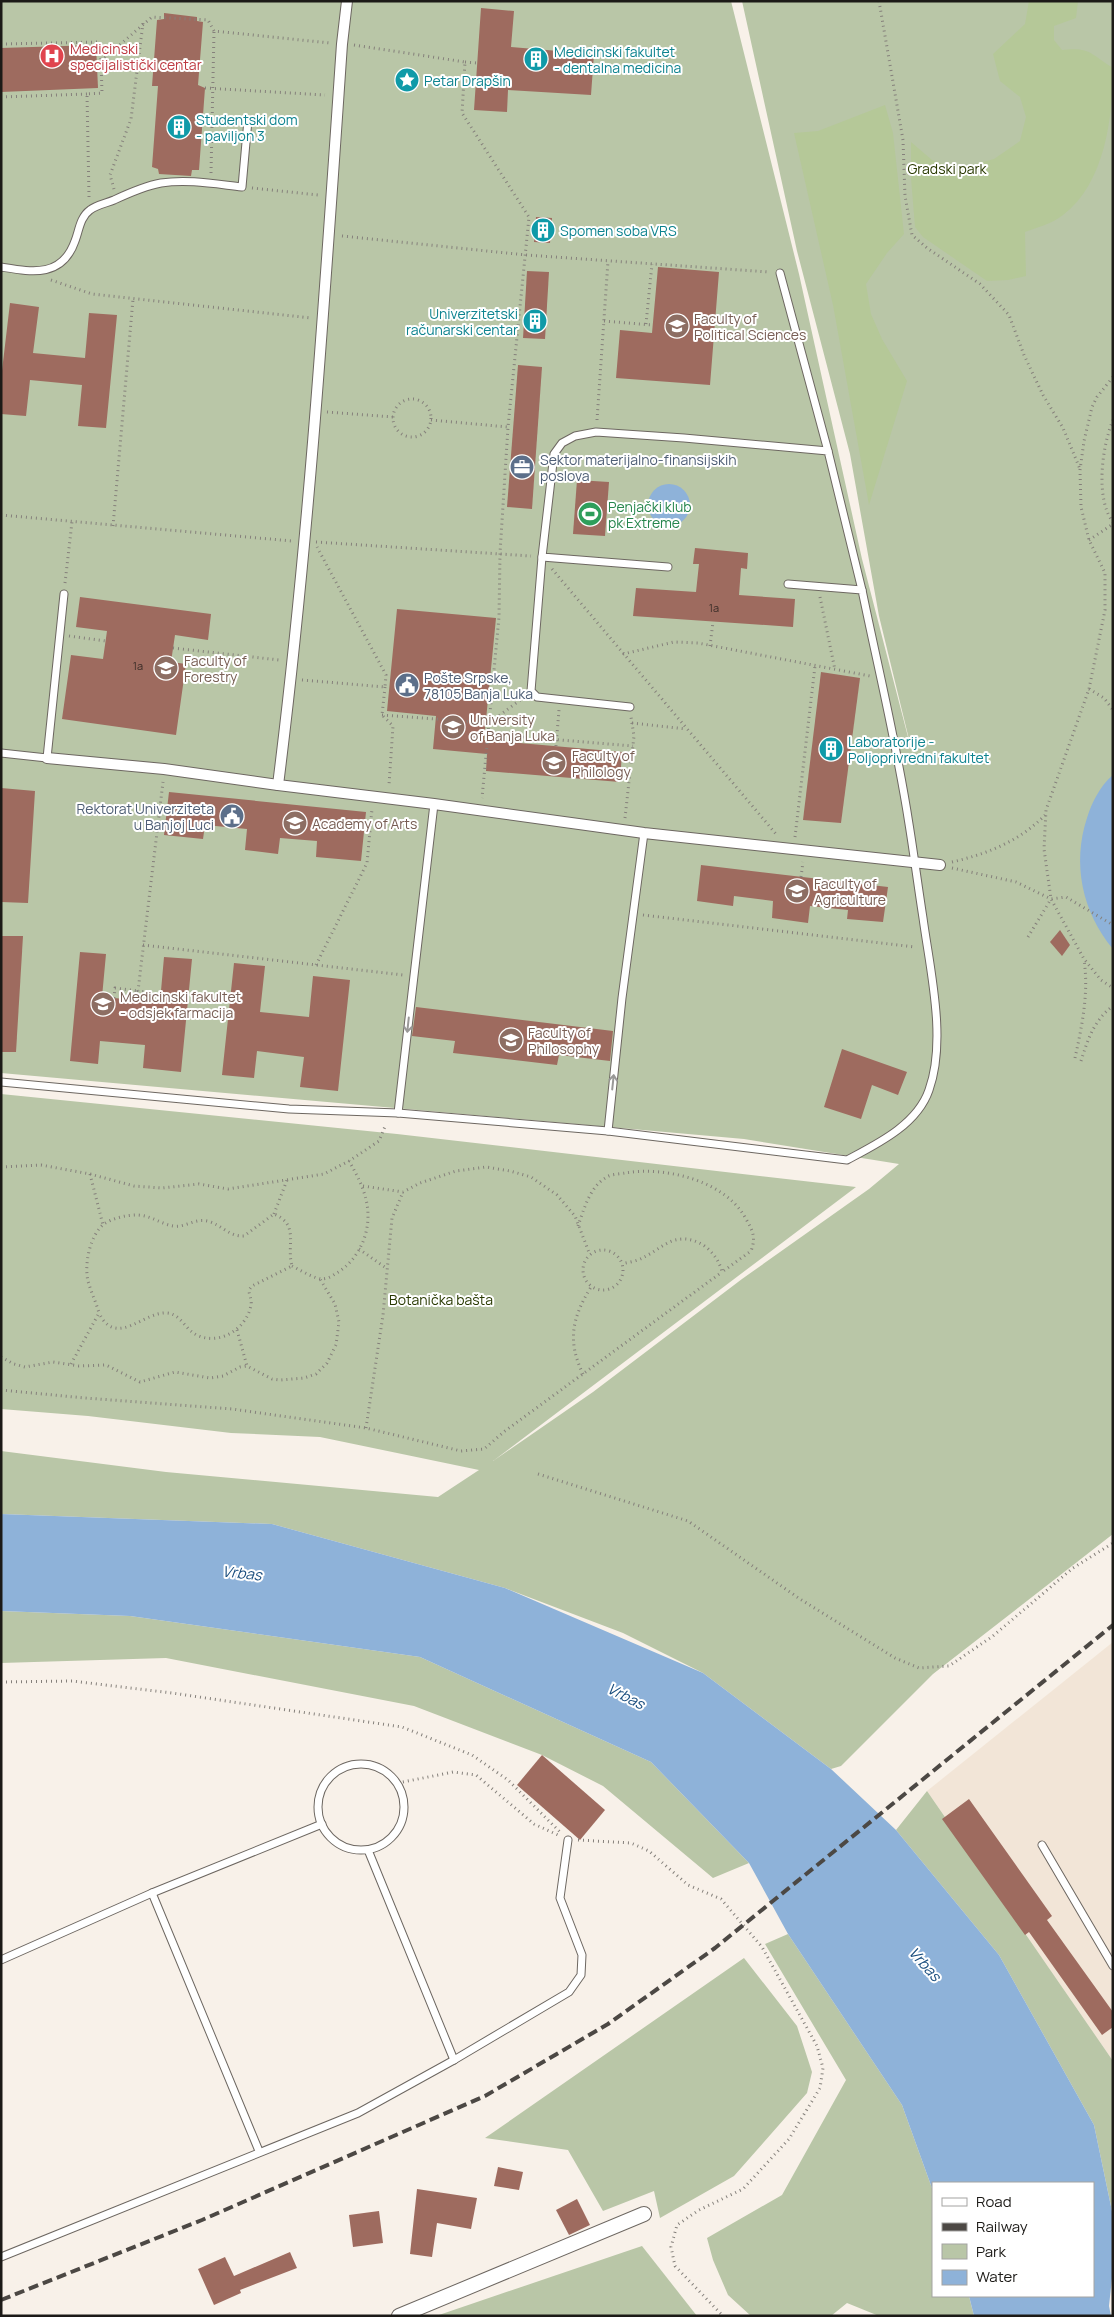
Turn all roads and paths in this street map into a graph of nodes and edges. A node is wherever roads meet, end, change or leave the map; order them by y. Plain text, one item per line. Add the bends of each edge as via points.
1 (347, 1) edge
2 (879, 1) edge
3 (143, 23) junction
4 (214, 31) junction
5 (1, 44) edge
6 (342, 44) junction
7 (101, 61) junction
8 (465, 62) junction
9 (477, 63) dead end
10 (213, 87) junction
11 (205, 88) dead end
12 (87, 94) junction
13 (338, 96) junction
14 (1, 97) edge
15 (248, 120) dead end
16 (210, 184) junction
17 (242, 186) junction
18 (331, 196) junction
19 (121, 197) junction
20 (89, 210) junction
21 (329, 235) junction
22 (526, 255) junction
23 (608, 261) junction
24 (652, 264) junction
25 (1, 268) edge
26 (38, 273) junction
27 (780, 273) joint
28 (133, 298) junction
29 (324, 319) junction
30 (604, 321) junction
31 (646, 324) junction
32 (652, 325) dead end
33 (1112, 379) edge
34 (316, 412) junction
35 (393, 417) junction
36 (431, 420) junction
37 (1113, 420) edge
38 (508, 427) junction
39 (596, 432) junction
40 (828, 451) junction
41 (1080, 470) junction
42 (1, 515) edge
43 (72, 522) junction
44 (1113, 523) edge
45 (114, 526) junction
46 (1089, 540) junction
47 (305, 542) junction
48 (500, 553) junction
49 (542, 557) junction
50 (668, 567) dead end
51 (788, 584) dead end
52 (818, 586) junction
53 (862, 590) junction
54 (64, 594) joint
55 (713, 622) dead end
56 (60, 635) junction
57 (106, 641) dead end
58 (710, 646) junction
59 (173, 648) dead end
60 (623, 654) junction
61 (293, 662) junction
62 (815, 666) junction
63 (835, 670) junction
64 (880, 678) junction
65 (291, 679) junction
66 (385, 687) junction
67 (1089, 689) junction
68 (531, 691) junction
69 (560, 699) junction
70 (630, 706) joint
71 (1113, 710) edge
72 (382, 715) junction
73 (489, 723) junction
74 (632, 723) junction
75 (686, 728) junction
76 (488, 734) junction
77 (556, 740) junction
78 (556, 746) dead end
79 (632, 746) junction
80 (1, 753) edge
81 (47, 758) junction
82 (164, 769) junction
83 (278, 785) junction
84 (373, 796) junction
85 (388, 798) junction
86 (434, 804) junction
87 (480, 810) junction
88 (1045, 815) junction
89 (624, 830) junction
90 (644, 833) junction
91 (790, 847) junction
92 (914, 862) junction
93 (940, 865) junction
94 (1051, 899) junction
95 (633, 914) junction
96 (1113, 925) edge
97 (1028, 937) dead end
98 (144, 945) junction
99 (927, 948) junction
100 (1084, 959) junction
101 (316, 965) junction
102 (414, 976) junction
103 (1113, 988) edge
104 (138, 991) junction
105 (114, 998) dead end
106 (147, 1001) dead end
107 (1113, 1006) edge
108 (1075, 1058) dead end
109 (1081, 1061) dead end
110 (1, 1082) edge
111 (398, 1113) junction
112 (390, 1114) junction
113 (608, 1131) junction
114 (349, 1161) junction
115 (1, 1167) edge
116 (90, 1174) junction
117 (288, 1179) junction
118 (363, 1186) junction
119 (403, 1192) junction
120 (274, 1214) junction
121 (103, 1225) junction
122 (578, 1226) junction
123 (360, 1249) junction
124 (590, 1255) junction
125 (622, 1264) junction
126 (292, 1266) junction
127 (386, 1268) junction
128 (722, 1272) junction
129 (320, 1279) junction
130 (591, 1287) junction
131 (99, 1313) junction
132 (237, 1330) junction
133 (1, 1357) edge
134 (72, 1364) junction
135 (247, 1366) junction
136 (583, 1374) junction
137 (1, 1390) edge
138 (366, 1428) junction
139 (538, 1474) dead end
140 (1113, 1543) edge
141 (1, 1682) edge
142 (398, 1784) junction
143 (322, 1824) junction
144 (568, 1840) junction
145 (1042, 1845) dead end
146 (368, 1850) junction
147 (152, 1893) junction
148 (1, 1960) edge
149 (1113, 1966) edge
150 (454, 2060) junction
151 (259, 2151) junction
152 (644, 2214) dead end
153 (1, 2257) edge
154 (399, 2316) edge
155 (724, 2316) edge

1 - 6 street
2 - 41 path via 903,140 905,196 912,235 980,284 1009,315 1024,355 1063,428
3 - 4 path via 152,16 208,20
3 - 7 path
3 - 19 path via 130,119 110,175 111,184
4 - 6 path
4 - 10 path
5 - 7 path via 100,42
6 - 8 path
6 - 13 street
7 - 12 path via 102,94
8 - 9 path
8 - 22 path via 462,113 529,216
10 - 11 path
10 - 13 path
10 - 16 path
12 - 14 path
12 - 20 path
13 - 18 street
15 - 17 lane
16 - 17 lane
16 - 19 lane via 161,183
17 - 18 path
18 - 21 street
19 - 20 lane
20 - 26 lane via 65,258
21 - 22 path
21 - 29 street
22 - 23 path
22 - 38 path
23 - 24 path
23 - 30 path
24 - 27 path
24 - 31 path
25 - 26 lane
26 - 28 path via 61,285 92,294
27 - 40 lane
28 - 29 path
28 - 45 path
29 - 34 street
30 - 31 path
30 - 39 path
31 - 32 path
33 - 41 path via 1092,407
34 - 35 path
34 - 47 street
35 - 36 path via 402,434 414,437 426,432
35 - 36 path via 398,405 415,400 425,404
36 - 38 path
37 - 44 path via 1105,452 1102,485 1106,511
38 - 48 path
39 - 40 lane
39 - 49 lane via 562,443 554,454
40 - 53 lane
41 - 46 path via 1081,508
42 - 43 path
43 - 45 path
43 - 54 path
44 - 46 path
45 - 47 path
46 - 67 path via 1105,573 1106,610
47 - 61 street
48 - 49 path
48 - 66 path via 314,542 386,675
48 - 73 path via 499,617
49 - 50 lane
49 - 60 path
49 - 68 lane
51 - 52 lane
52 - 53 lane
52 - 63 path
53 - 64 lane
54 - 56 lane
55 - 58 path
56 - 57 path
56 - 81 lane
58 - 60 path via 674,642
58 - 62 path
59 - 61 path
60 - 75 path
61 - 65 street
62 - 63 path
62 - 91 path
63 - 64 path
64 - 92 lane
65 - 66 path
65 - 83 street
66 - 72 path
67 - 71 path via 1104,698
67 - 88 path
68 - 69 lane via 537,697
68 - 73 path
69 - 70 lane
69 - 77 path
70 - 74 path
72 - 73 path
72 - 85 path via 393,726
73 - 76 path
74 - 75 path
74 - 79 path
75 - 91 path
76 - 77 path
76 - 87 path
77 - 78 path
77 - 79 path
79 - 89 path
80 - 81 lane
81 - 82 street
82 - 83 street
82 - 98 path
83 - 84 street
84 - 85 street
84 - 101 path via 367,863
85 - 86 street
86 - 87 street
86 - 102 lane
87 - 89 street
88 - 93 path via 1017,839 966,859
88 - 94 path via 1044,849
89 - 90 street
90 - 91 street
90 - 95 lane
91 - 92 street
92 - 93 street
92 - 99 lane
93 - 94 path via 1016,882
94 - 96 path via 1066,897
94 - 97 path
94 - 100 path
95 - 99 path
113 -> 95 lane
98 - 101 path
98 - 104 path
99 - 113 lane via 936,1060 928,1091 909,1120 871,1147 847,1160
100 - 103 path via 1101,980
100 - 108 path via 1084,1012
101 - 102 path
102 -> 111 lane
104 - 105 path via 115,988
104 - 106 path via 149,992
107 - 109 path via 1090,1033
110 - 112 lane via 289,1109
111 - 112 lane
111 - 113 lane
112 - 114 path via 378,1141
114 - 117 path via 324,1174
114 - 118 path
115 - 116 path via 41,1165
116 - 117 path via 134,1186 162,1188 199,1184 228,1189
116 - 121 path
117 - 120 path
118 - 119 path
118 - 123 path via 368,1216
119 - 122 path via 456,1171 486,1167 510,1171 531,1177 557,1195 575,1216
119 - 127 path via 392,1218
120 - 121 path via 244,1236 229,1233 214,1222 202,1220 172,1226 146,1216 131,1215
120 - 126 path via 284,1218 288,1224
121 - 131 path via 94,1239 87,1268 87,1279
122 - 124 path
122 - 128 path via 586,1202 607,1176 636,1171 664,1171 678,1175 718,1189 740,1209 754,1234 751,1251
123 - 127 path
123 - 129 path via 344,1269
124 - 125 path via 609,1251
124 - 130 path via 582,1273
125 - 128 path via 643,1258 672,1241 687,1240 706,1246 720,1261
125 - 130 path via 622,1276 614,1287 601,1291
126 - 129 path
126 - 132 path via 252,1286 249,1290 251,1306
127 - 138 path via 383,1315
128 - 136 path
129 - 135 path via 335,1304 339,1322 336,1345 327,1363 316,1374 280,1380
130 - 136 path via 575,1325 573,1339 575,1356
131 - 132 path via 110,1326 120,1328 128,1328 154,1314 166,1313 174,1314 189,1331 200,1337 218,1338
131 - 134 path
132 - 135 path
133 - 134 path via 25,1367 53,1362
134 - 135 path via 106,1365 140,1382 175,1372 210,1378
136 - 138 path via 484,1449 461,1451
137 - 138 path via 232,1409
139 - 140 path via 688,1520 800,1599 895,1658 920,1668 949,1666 993,1636 1073,1568
141 - 144 path via 72,1681 402,1727 472,1755 508,1780
142 - 143 lane via 376,1766 355,1765 335,1773 320,1796 318,1810
142 - 144 path via 453,1772 476,1775 534,1824
142 - 146 lane via 404,1804 401,1824 388,1841
143 - 146 lane via 341,1845 354,1850
143 - 147 lane
144 - 150 lane via 560,1898 582,1955 580,1975 569,1992
144 - 155 path via 631,1843 649,1851 688,1885 721,1900 762,1947 817,2046 823,2068 820,2088 789,2139 744,2189 699,2210 677,2225 671,2247 675,2266
145 - 149 lane
146 - 150 lane
147 - 148 lane
147 - 151 lane
150 - 151 lane via 358,2113
151 - 153 lane
152 - 154 street

